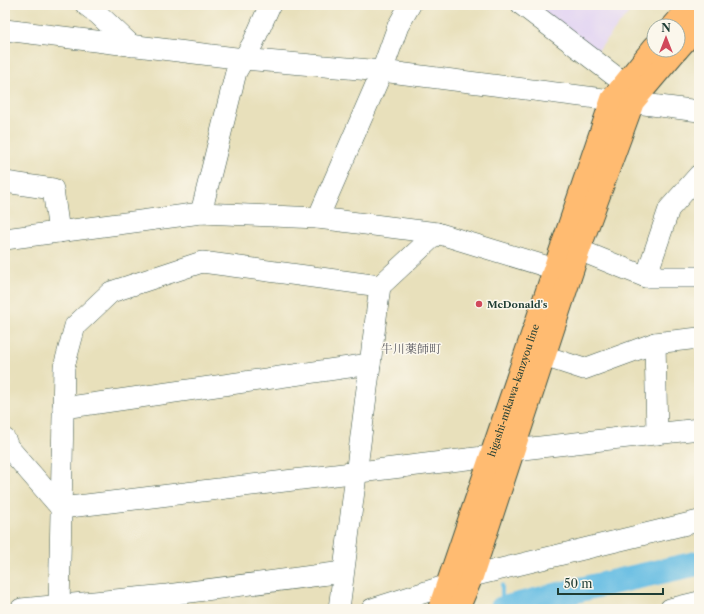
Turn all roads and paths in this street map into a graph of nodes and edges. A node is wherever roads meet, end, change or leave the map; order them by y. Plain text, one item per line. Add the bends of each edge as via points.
1 (86, 5) edge
2 (410, 5) edge
3 (522, 5) edge
4 (691, 5) edge
5 (268, 6) edge
6 (5, 30) edge
7 (686, 38) edge
8 (132, 46) junction
9 (647, 58) edge
10 (664, 58) edge
11 (244, 59) junction
12 (382, 71) junction
13 (623, 95) junction
14 (699, 111) edge
15 (5, 182) edge
16 (695, 185) edge
17 (201, 213) junction
18 (318, 218) junction
19 (59, 232) junction
20 (437, 233) junction
21 (5, 239) edge
22 (579, 250) junction
23 (555, 269) junction
24 (646, 277) junction
25 (699, 277) edge
26 (380, 286) junction
27 (699, 338) edge
28 (655, 343) junction
29 (544, 356) junction
30 (370, 364) junction
31 (63, 408) junction
32 (699, 429) edge
33 (657, 434) junction
34 (6, 446) edge
35 (514, 450) junction
36 (492, 456) junction
37 (356, 472) junction
38 (60, 508) junction
39 (699, 521) edge
40 (343, 572) junction
41 (455, 593) edge
42 (699, 602) edge
43 (59, 607) edge
44 (21, 609) edge
45 (339, 609) edge
46 (372, 609) edge
47 (670, 609) edge

1 - 8 street
2 - 12 street via 398,26
3 - 13 street
4 - 7 main road, higashi-mikawa-kanzyou line
5 - 11 street
6 - 8 street
8 - 11 street
9 - 13 main road, higashi-mikawa-kanzyou line
10 - 13 main road, higashi-mikawa-kanzyou line
11 - 12 street
11 - 17 street via 236,72
12 - 13 street
12 - 18 street
13 - 14 street
13 - 22 main road, higashi-mikawa-kanzyou line
13 - 23 main road, higashi-mikawa-kanzyou line
15 - 19 street via 53,189
16 - 24 street via 669,209
17 - 18 street
17 - 19 street
18 - 20 street
19 - 21 street
20 - 23 street
20 - 26 street
22 - 24 street
22 - 29 main road, higashi-mikawa-kanzyou line
23 - 36 main road, higashi-mikawa-kanzyou line
24 - 25 street
26 - 30 street
26 - 31 street via 202,262 111,292 75,326 64,367
27 - 28 street
28 - 29 street via 584,369
28 - 33 street
29 - 35 main road, higashi-mikawa-kanzyou line
30 - 31 street
30 - 37 street
31 - 38 street
32 - 33 street
33 - 35 street
34 - 38 street
35 - 36 street
35 - 41 main road, higashi-mikawa-kanzyou line
36 - 37 street
36 - 41 main road, higashi-mikawa-kanzyou line
37 - 38 street
37 - 40 street
38 - 43 street
39 - 41 street
40 - 43 street
40 - 45 street
41 - 46 street
42 - 47 street
43 - 44 street

